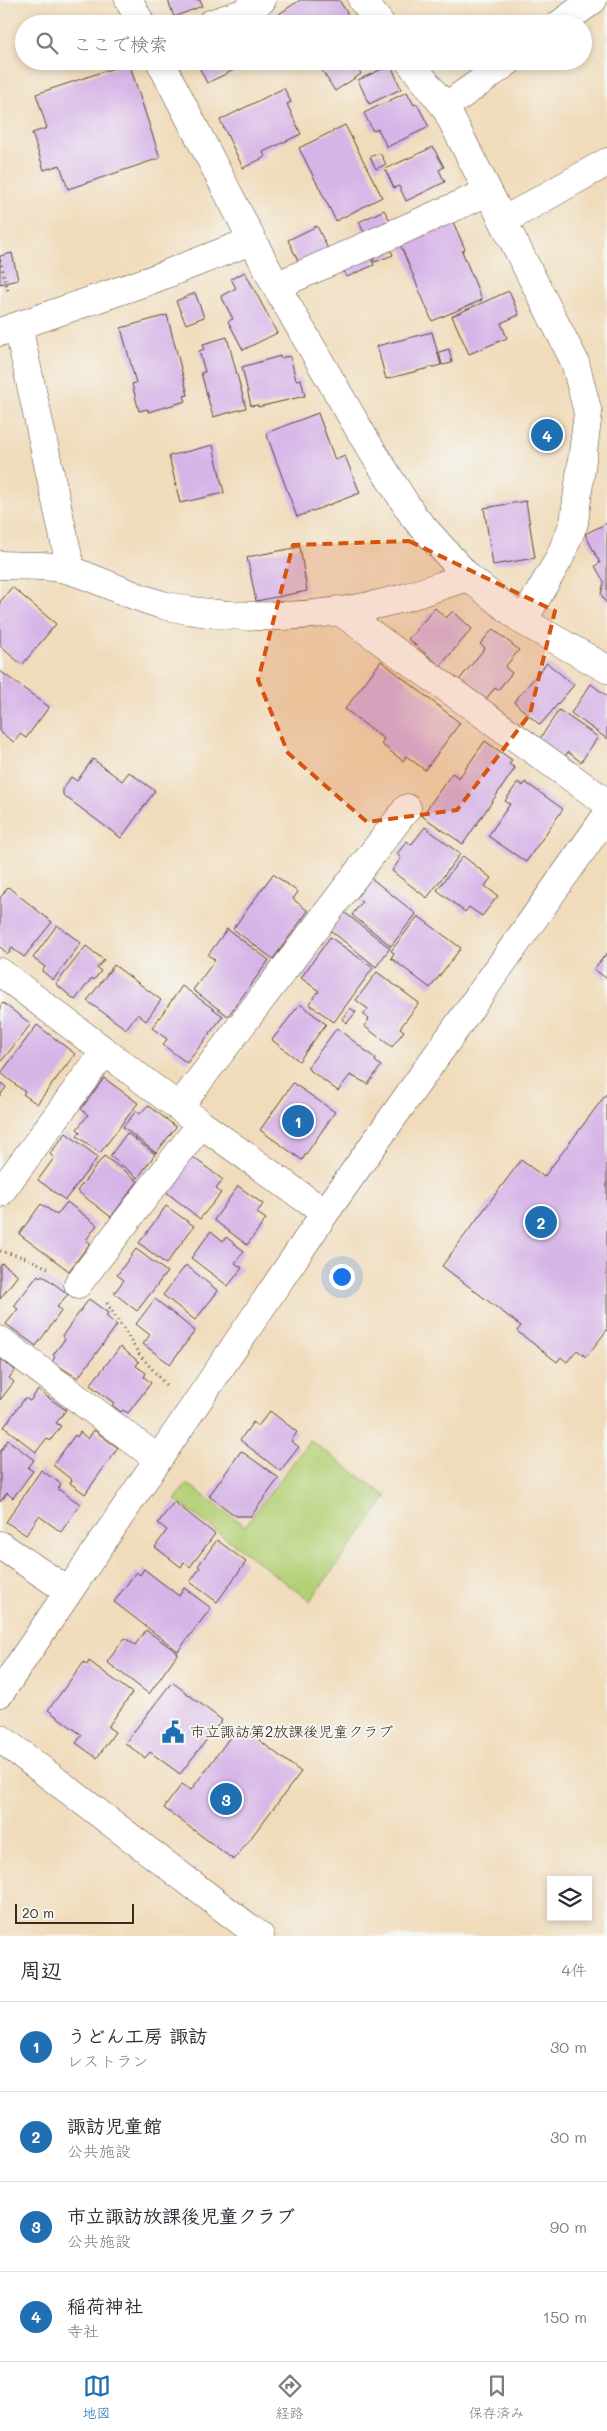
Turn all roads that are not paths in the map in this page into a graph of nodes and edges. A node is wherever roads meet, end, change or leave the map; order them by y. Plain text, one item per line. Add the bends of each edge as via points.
1 (130, 0) edge
2 (262, 0) edge
3 (362, 0) edge
4 (593, 0) edge
5 (138, 15) edge
6 (237, 15) edge
7 (374, 15) edge
8 (572, 15) edge
9 (165, 70) edge
10 (416, 70) edge
11 (496, 70) edge
12 (445, 107) junction
13 (607, 162) edge
14 (488, 192) junction
15 (503, 221) junction
16 (251, 241) junction
17 (276, 286) junction
18 (9, 328) edge
19 (0, 565) edge
20 (71, 570) junction
21 (468, 577) junction
22 (338, 610) junction
23 (523, 621) junction
24 (607, 669) edge
25 (607, 803) edge
26 (407, 808) dead end
27 (607, 815) edge
28 (0, 972) edge
29 (105, 1051) junction
30 (179, 1107) junction
31 (202, 1124) junction
32 (0, 1193) edge
33 (325, 1213) junction
34 (78, 1284) road end
35 (0, 1340) edge
36 (158, 1459) junction
37 (0, 1545) edge
38 (68, 1591) junction
39 (0, 1693) edge
40 (0, 1738) edge
41 (260, 1936) edge

1 - 5 street
2 - 6 street
3 - 7 street
4 - 8 street
9 - 16 street
10 - 12 street
11 - 12 street
12 - 14 street
13 - 15 street
14 - 15 street
14 - 17 street
15 - 23 street via 575,362 588,413 574,523 559,559
16 - 17 street
16 - 18 street via 151,280
17 - 21 street via 414,517
18 - 20 street
19 - 20 street
20 - 22 street via 124,593 205,614 276,615
21 - 22 street via 405,597
21 - 23 street
22 - 25 street
23 - 24 street
26 - 30 street
27 - 33 street
28 - 29 street
29 - 30 street
29 - 32 street
30 - 31 street
31 - 33 street
31 - 34 street
33 - 36 street
35 - 36 street
36 - 38 street
37 - 38 street
38 - 39 street
40 - 41 street

